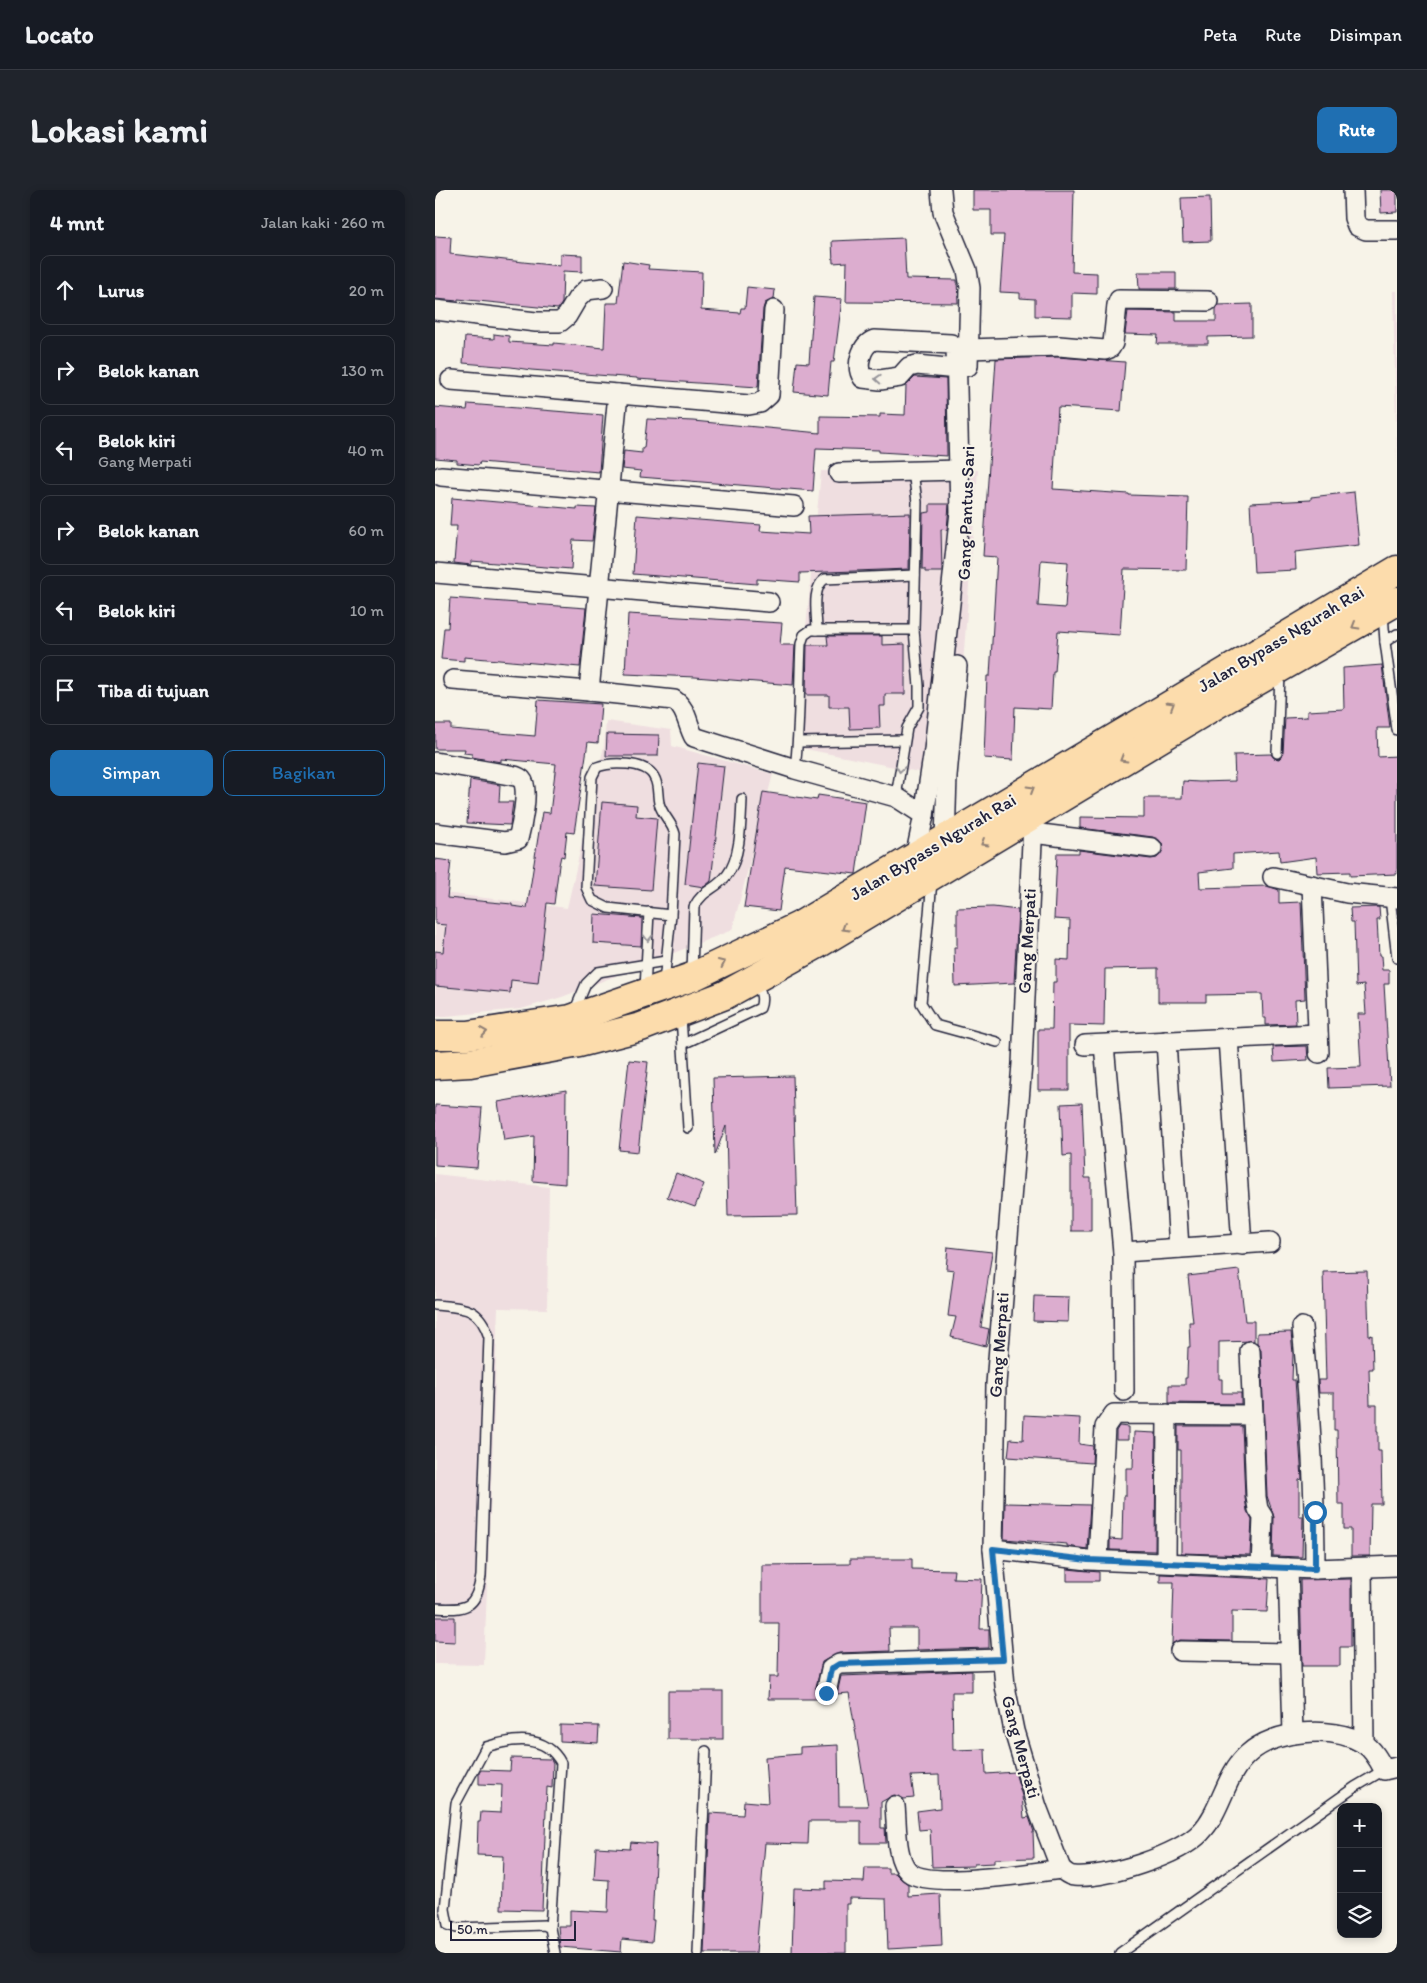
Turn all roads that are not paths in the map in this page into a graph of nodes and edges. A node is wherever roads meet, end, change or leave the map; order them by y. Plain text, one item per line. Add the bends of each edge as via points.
1 (941, 190) edge
2 (1353, 190) edge
3 (1397, 230) edge
4 (603, 288) dead end
5 (1208, 301) dead end
6 (435, 310) edge
7 (774, 310) dead end
8 (968, 349) junction
9 (957, 368) junction
10 (451, 380) dead end
11 (618, 394) junction
12 (960, 470) junction
13 (913, 471) junction
14 (839, 473) dead end
15 (441, 476) dead end
16 (609, 490) junction
17 (794, 506) dead end
18 (1397, 570) edge
19 (436, 573) edge
20 (915, 575) junction
21 (599, 588) junction
22 (769, 602) dead end
23 (1390, 605) edge
24 (817, 630) junction
25 (914, 630) junction
26 (1397, 634) edge
27 (1385, 642) junction
28 (1281, 668) junction
29 (453, 680) dead end
30 (589, 691) junction
31 (1211, 694) junction
32 (1397, 730) edge
33 (904, 740) junction
34 (799, 742) junction
35 (1277, 753) dead end
36 (435, 762) edge
37 (795, 769) junction
38 (896, 797) junction
39 (742, 799) dead end
40 (924, 815) junction
41 (1034, 822) junction
42 (435, 833) edge
43 (945, 840) junction
44 (1152, 848) dead end
45 (924, 866) junction
46 (1273, 877) dead end
47 (1311, 885) junction
48 (1394, 898) edge
49 (649, 912) junction
50 (671, 915) junction
51 (1397, 958) edge
52 (666, 961) junction
53 (647, 964) junction
54 (692, 977) junction
55 (754, 979) junction
56 (655, 991) junction
57 (681, 1013) junction
58 (571, 1019) junction
59 (435, 1035) edge
60 (1228, 1038) junction
61 (1166, 1041) junction
62 (997, 1042) dead end
63 (683, 1044) junction
64 (1085, 1045) dead end
65 (1104, 1045) junction
66 (435, 1065) edge
67 (688, 1128) dead end
68 (1270, 1242) dead end
69 (1242, 1245) junction
70 (1179, 1248) junction
71 (1123, 1252) junction
72 (435, 1305) edge
73 (1301, 1327) dead end
74 (1250, 1351) dead end
75 (1124, 1392) dead end
76 (1167, 1414) junction
77 (1253, 1415) junction
78 (993, 1549) junction
79 (1098, 1560) junction
80 (1166, 1562) junction
81 (1397, 1566) edge
82 (1261, 1567) junction
83 (1288, 1568) junction
84 (1362, 1568) junction
85 (1315, 1569) junction
86 (435, 1608) edge
87 (1180, 1651) dead end
88 (1290, 1653) junction
89 (1003, 1659) junction
90 (826, 1693) dead end
91 (1293, 1734) junction
92 (1364, 1744) junction
93 (706, 1751) dead end
94 (1391, 1768) edge
95 (895, 1806) dead end
96 (1061, 1869) junction
97 (550, 1928) junction
98 (555, 1953) edge
99 (698, 1953) edge
100 (1120, 1953) edge

1 - 8 street, Gang Pantus Sari via 943,212 967,270 970,288
2 - 3 street via 1357,226 1366,230
4 - 6 street via 586,290 560,322
5 - 8 street via 1119,300 1113,343 1105,350 1059,346
7 - 11 street via 769,394 760,403 749,405
8 - 43 street, Gang Pantus Sari via 968,535 947,776
9 -> 9 street via 909,366 900,377 880,380 863,378 859,367 864,347 874,340 951,344 957,347
9 - 12 street
10 - 11 street
11 - 16 street
12 - 13 street
12 - 40 street via 949,627
13 - 14 street
13 - 20 lane via 917,502
15 - 16 street
16 - 17 street
16 - 21 street
18 - 31 highway, Jalan Bypass Ngurah Rai
19 - 21 street
20 - 24 lane via 825,579 817,590
20 - 25 lane
21 - 22 street
21 - 30 street
23 - 27 lane
23 -> 28 highway, Jalan Bypass Ngurah Rai
24 - 25 lane
24 - 34 lane via 811,630 804,636 801,644
25 - 33 lane via 919,707
26 - 27 lane
27 - 32 lane
28 - 31 highway, Jalan Bypass Ngurah Rai
28 - 35 lane
29 - 30 street
30 - 37 street via 674,700 682,706 688,727 695,737
31 -> 41 highway, Jalan Bypass Ngurah Rai
43 -> 31 highway, Jalan Bypass Ngurah Rai
33 - 34 lane
33 -> 38 lane
34 - 37 lane
36 - 42 street via 515,776 522,779 525,787 518,839 505,842
37 - 38 street
38 - 40 street
39 - 54 lane via 734,863 728,875 699,897 694,907
40 - 45 street
41 - 44 street
41 -> 45 highway, Jalan Bypass Ngurah Rai
41 - 78 street, Gang Merpati via 1022,1064 996,1384
43 - 45 highway, Jalan Bypass Ngurah Rai
54 -> 45 highway, Jalan Bypass Ngurah Rai
45 -> 55 highway, Jalan Bypass Ngurah Rai via 818,944
45 - 62 lane via 921,1003 935,1025
46 - 47 street
47 - 48 street
47 - 60 street via 1319,1043
48 - 51 lane
49 - 50 lane
49 - 50 lane via 608,908 592,900 586,887 593,777 597,767 606,764 629,764 653,774 658,786 659,804 673,824 675,834
49 -> 53 lane
50 - 52 lane
52 - 53 lane
52 - 56 lane
53 - 56 lane
53 - 58 lane via 598,972 585,984
54 - 56 highway, Jalan Bypass Ngurah Rai
55 - 57 highway, Jalan Bypass Ngurah Rai
55 - 63 lane via 762,995 760,1008
56 - 58 highway, Jalan Bypass Ngurah Rai
57 - 63 lane
57 - 66 highway, Jalan Bypass Ngurah Rai via 579,1043 470,1064
59 -> 58 highway, Jalan Bypass Ngurah Rai via 469,1035
60 - 61 street
60 - 69 street
61 - 65 street
61 - 70 street
63 - 67 lane
64 - 65 street
65 - 71 street
68 - 69 street
69 - 70 street
70 - 71 street
71 - 75 street
72 - 86 lane via 477,1313 485,1323 489,1337 479,1591 473,1603 461,1608
73 - 85 street via 1314,1503
74 - 77 street
76 - 77 street
76 - 79 street via 1114,1414 1105,1427
76 - 80 street
77 - 82 street via 1256,1497 1263,1517
78 - 79 street
78 - 89 street, Gang Merpati
79 - 80 street
80 - 82 street
81 - 84 street
82 - 83 street
83 - 85 street
83 - 88 street
84 - 85 street
84 - 92 street
87 - 88 street
88 - 91 street
89 - 90 street via 839,1664 831,1669
89 - 96 street, Gang Merpati via 1015,1731 1037,1807
91 - 92 street via 1334,1734
91 - 96 street via 1267,1741 1246,1755 1201,1832 1179,1849 1116,1872 1072,1876
92 - 94 street
93 - 99 lane
94 - 100 lane via 1355,1787
95 - 96 street via 900,1858 909,1872 924,1879 1017,1876
97 - 97 lane via 544,1925 457,1928 448,1924 445,1909 457,1803 486,1747 509,1740 525,1739 542,1745 556,1753 561,1763
97 - 98 lane

